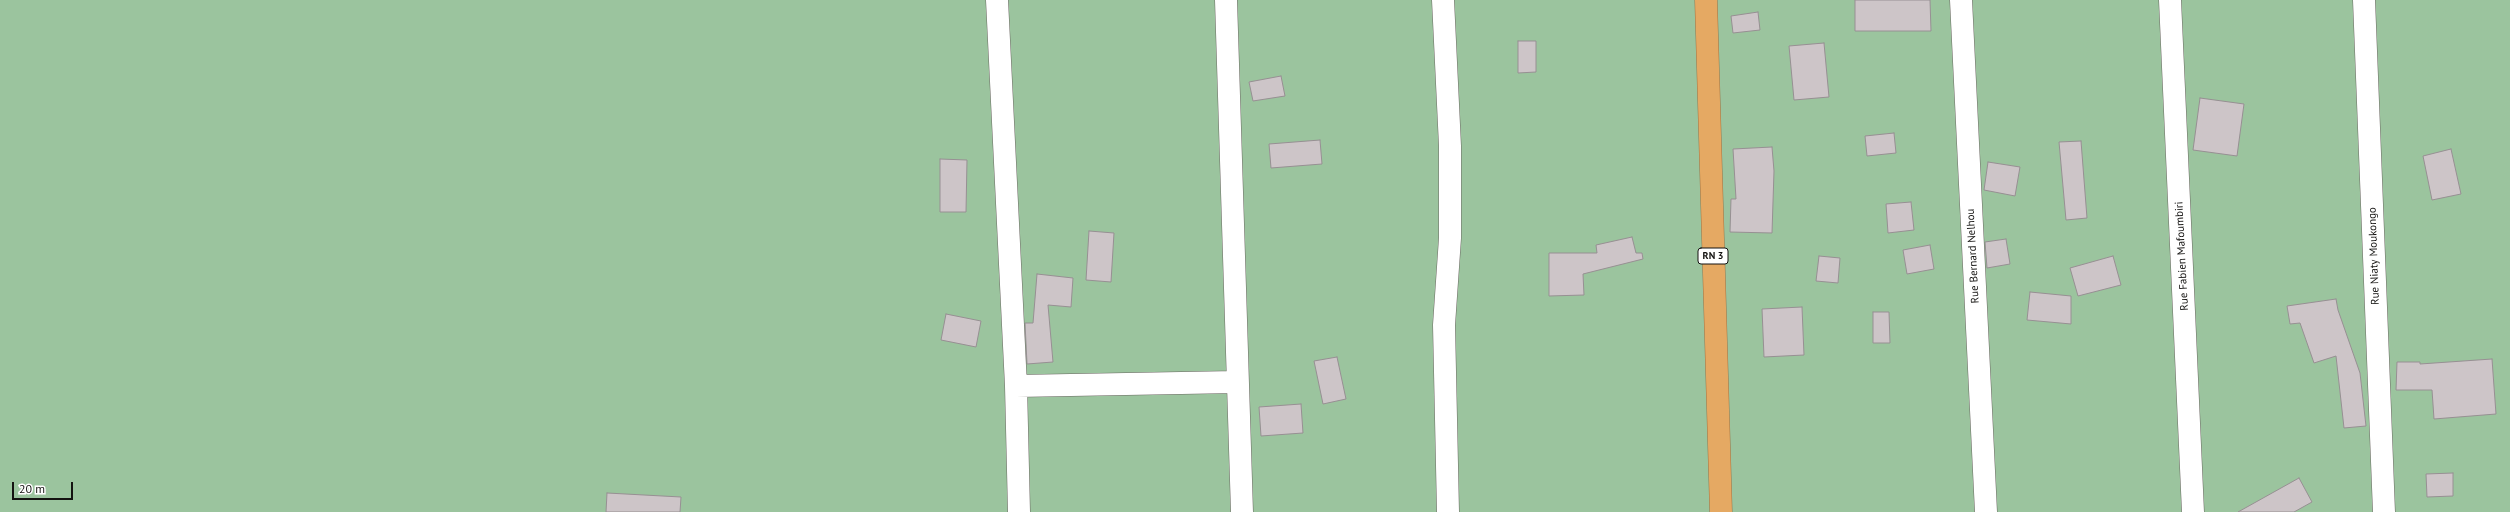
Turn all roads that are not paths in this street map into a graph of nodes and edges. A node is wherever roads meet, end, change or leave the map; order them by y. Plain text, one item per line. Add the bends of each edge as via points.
1 (997, 0) edge
2 (1226, 0) edge
3 (1443, 0) edge
4 (1706, 0) edge
5 (1961, 0) edge
6 (2170, 0) edge
7 (2364, 0) edge
8 (1236, 382) junction
9 (1016, 386) junction
10 (1019, 512) edge
11 (1242, 512) edge
12 (1448, 512) edge
13 (1721, 512) edge
14 (1986, 512) edge
15 (2193, 512) edge
16 (2384, 512) edge

1 - 9 street
2 - 8 street
3 - 12 street via 1450,146 1450,238 1444,325
4 - 13 highway, RN 3
5 - 14 street, Rue Bernard Nelhou
6 - 15 street, Rue Fabien Mafoumbiri
7 - 16 street, Rue Niaty Moukongo
8 - 9 street
8 - 11 street
9 - 10 street

